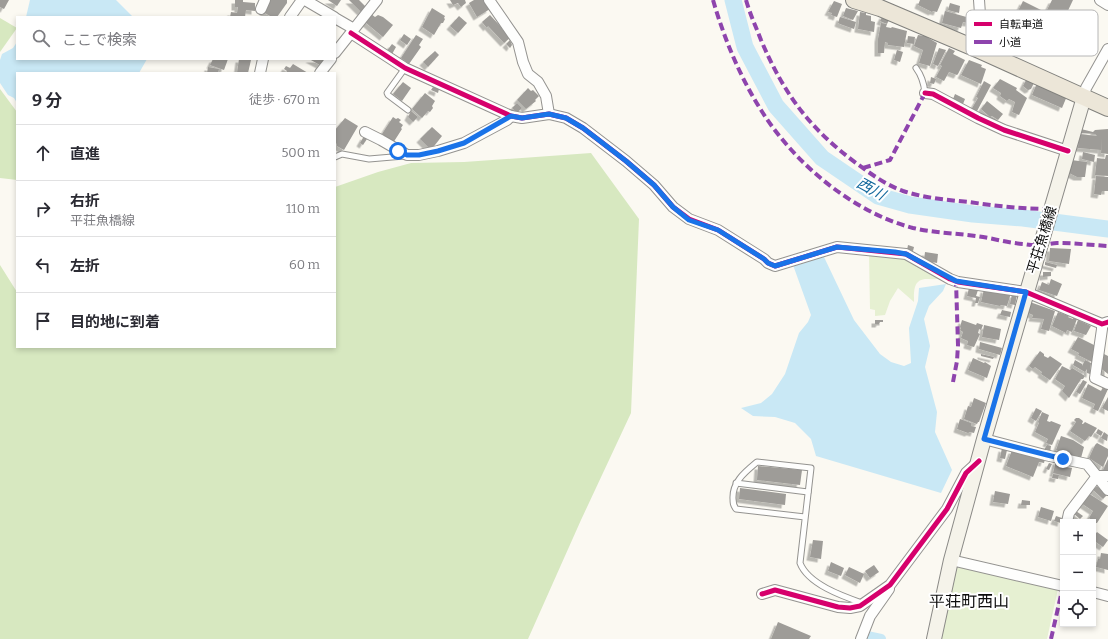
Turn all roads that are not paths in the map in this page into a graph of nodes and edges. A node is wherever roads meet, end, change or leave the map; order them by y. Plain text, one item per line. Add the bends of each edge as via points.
1 (302, 0) edge
2 (305, 0) edge
3 (377, 0) edge
4 (489, 0) edge
5 (854, 0) edge
6 (979, 0) edge
7 (1100, 0) edge
8 (882, 4) edge
9 (1108, 5) edge
10 (980, 10) edge
11 (291, 16) edge
12 (332, 16) edge
13 (336, 19) edge
14 (352, 31) junction
15 (966, 44) edge
16 (1108, 49) edge
17 (336, 52) edge
18 (992, 56) edge
19 (262, 60) edge
20 (330, 60) edge
21 (405, 68) junction
22 (916, 68) dead end
23 (260, 72) edge
24 (321, 72) edge
25 (925, 93) joint
26 (1084, 97) junction
27 (1108, 108) edge
28 (408, 110) dead end
29 (549, 114) junction
30 (511, 116) junction
31 (365, 132) dead end
32 (1068, 151) junction
33 (407, 155) junction
34 (336, 157) edge
35 (1026, 292) junction
36 (1105, 323) edge
37 (1108, 384) edge
38 (984, 439) junction
39 (979, 461) junction
40 (1097, 476) junction
41 (1108, 476) edge
42 (736, 483) junction
43 (1108, 490) edge
44 (808, 492) junction
45 (806, 517) junction
46 (1068, 519) edge
47 (951, 560) junction
48 (1060, 584) edge
49 (890, 585) junction
50 (1096, 593) edge
51 (762, 594) dead end
52 (1108, 596) edge
53 (863, 604) junction
54 (861, 639) edge
55 (934, 639) edge

1 - 11 street
2 - 12 street
3 - 14 street
4 - 29 street via 518,42 528,74 538,82 546,96
5 - 8 main road
6 - 10 street
7 - 9 street
8 - 15 main road
13 - 14 street
14 - 17 street
14 - 21 street
16 - 26 street via 1086,88
18 - 26 main road
19 - 23 street
20 - 24 street
21 - 28 lane via 387,92
21 - 30 street
22 - 25 lane
25 - 32 street via 933,94 1004,130
26 - 27 main road
26 - 32 main road, 平荘魚橋線
29 - 30 street via 522,118
29 - 35 street via 566,118 583,128 654,185 673,207 689,220 718,230 775,266 837,247 895,252 906,254 956,281
30 - 33 street via 464,143 438,151
31 - 33 street
32 - 35 main road, 平荘魚橋線
33 - 34 lane via 369,159 342,154
35 - 36 street
35 - 38 main road, 平荘魚橋線
36 - 37 street via 1095,378
38 - 39 main road, 平荘魚橋線
38 - 40 street via 1087,464
39 - 47 main road, 平荘魚橋線
39 - 49 street via 966,473 947,509
40 - 41 street
40 - 43 street
40 - 46 street via 1069,513
42 - 44 lane
42 - 44 lane via 757,462 811,468
42 - 45 lane via 733,492 736,509
44 - 45 lane
45 - 53 lane via 800,563 803,570 828,589
47 - 48 street
47 - 55 main road, 平荘魚橋線
49 - 53 street
49 - 54 street via 870,616
50 - 52 street
51 - 53 street via 775,590 838,607 850,608

